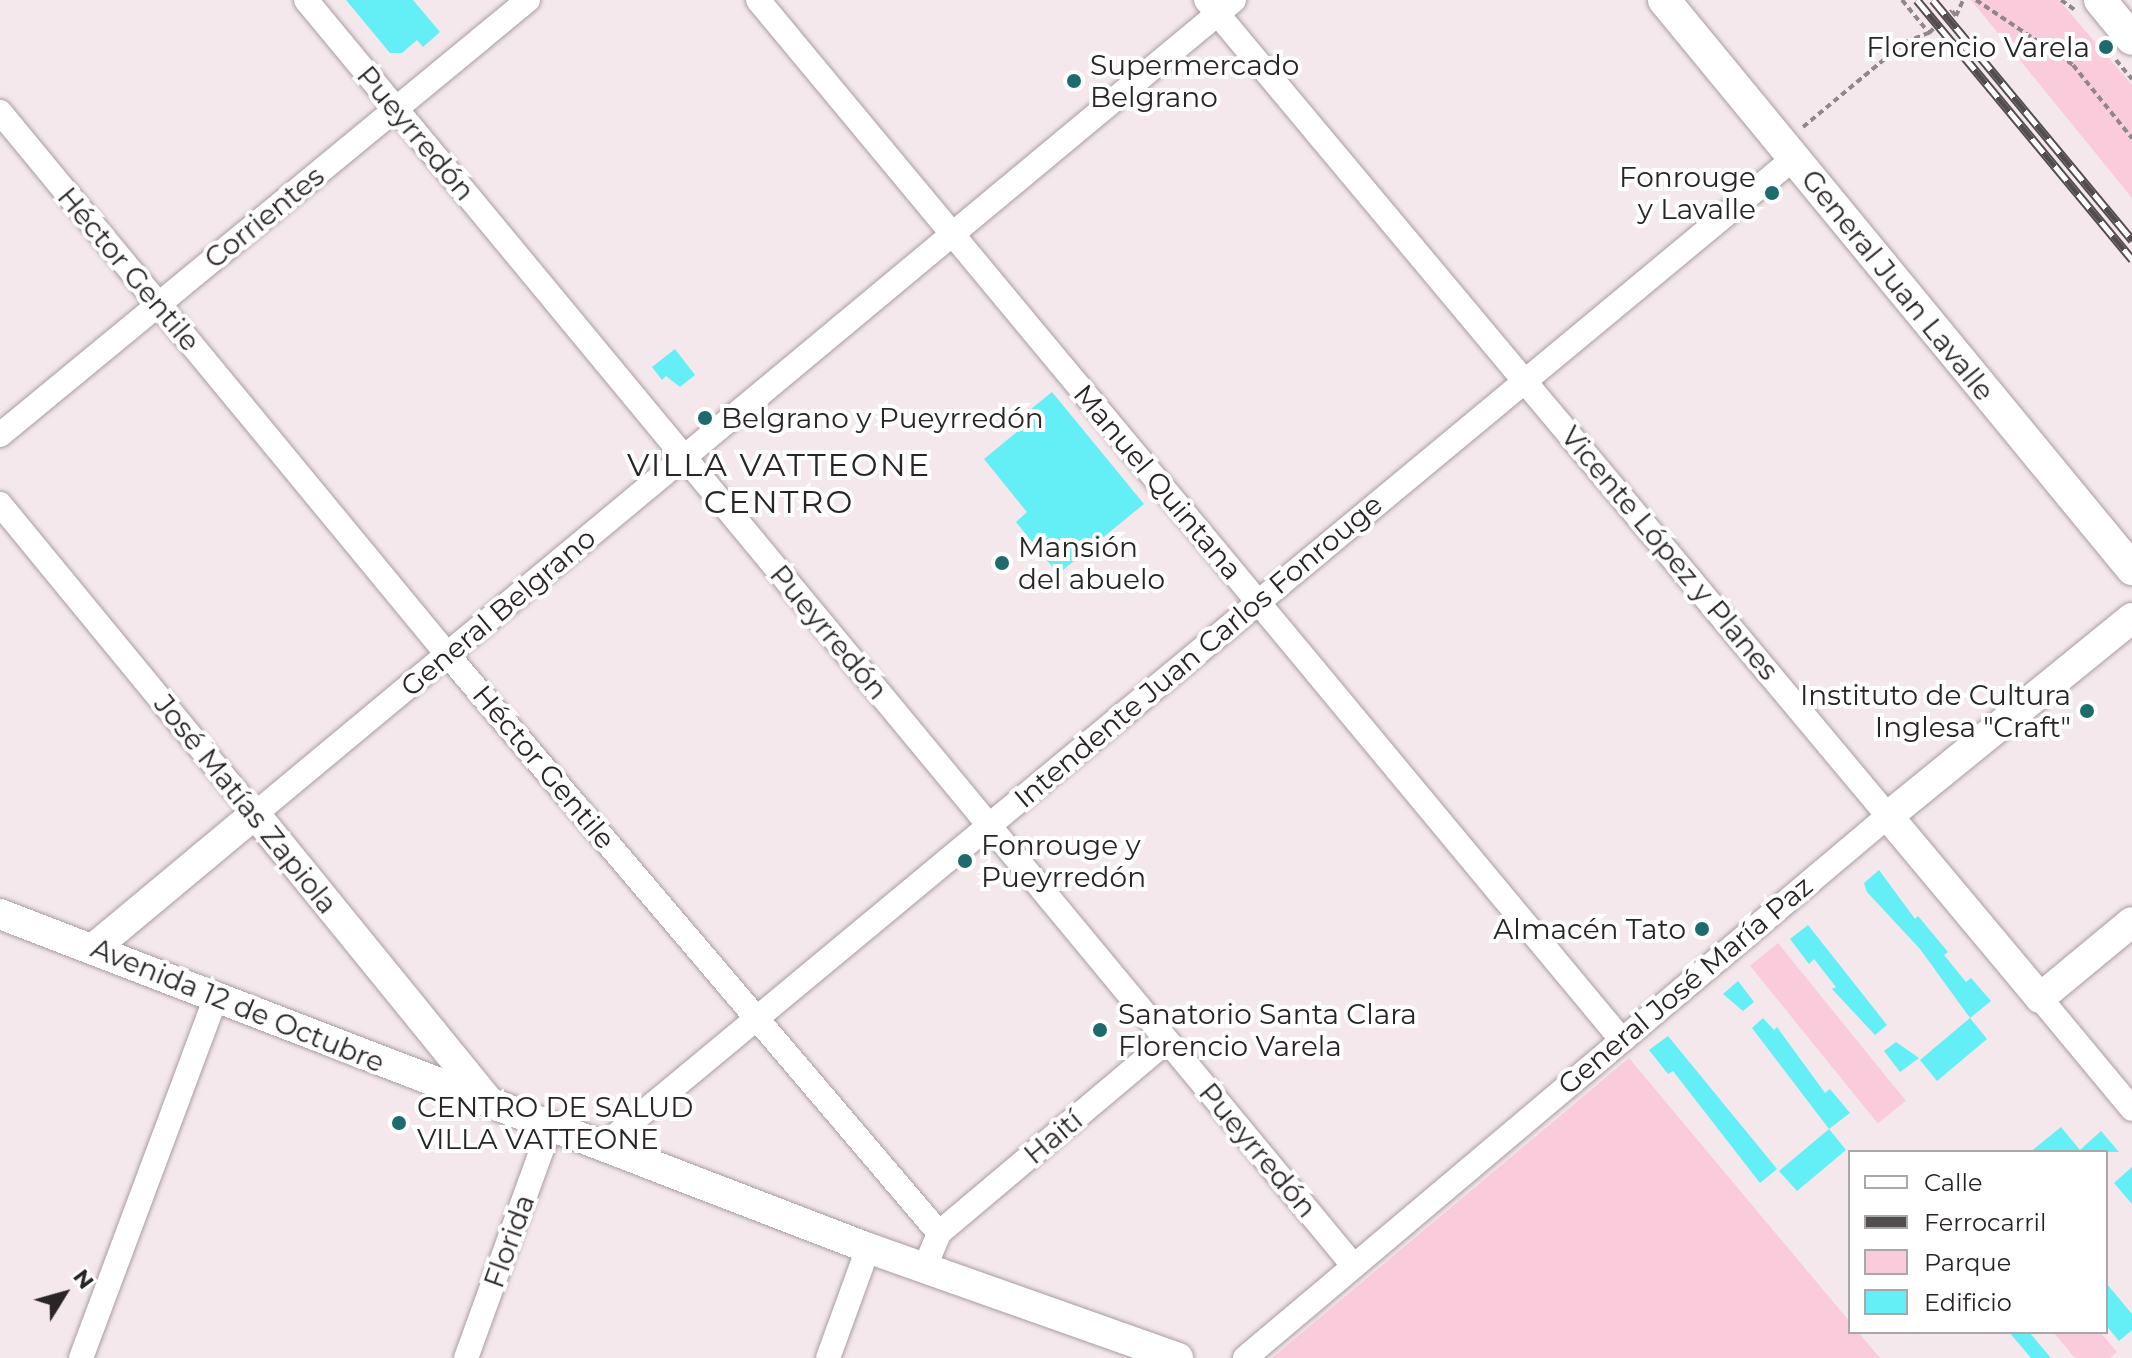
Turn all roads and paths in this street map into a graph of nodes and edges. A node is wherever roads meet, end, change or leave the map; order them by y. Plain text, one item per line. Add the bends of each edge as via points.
1 (306, 0) edge
2 (528, 0) edge
3 (758, 0) edge
4 (1664, 0) edge
5 (1902, 0) edge
6 (1963, 0) edge
7 (1976, 0) edge
8 (2100, 0) edge
9 (1219, 5) edge
10 (1929, 33) junction
11 (2132, 39) edge
12 (396, 109) junction
13 (0, 112) edge
14 (1803, 127) dead end
15 (2132, 138) edge
16 (1794, 158) junction
17 (953, 235) junction
18 (158, 304) junction
19 (1526, 379) junction
20 (0, 435) edge
21 (685, 457) junction
22 (0, 504) edge
23 (2132, 569) edge
24 (1257, 602) junction
25 (2132, 618) edge
26 (447, 654) junction
27 (255, 814) junction
28 (1888, 816) junction
29 (989, 825) junction
30 (3, 912) edge
31 (2132, 922) edge
32 (94, 948) junction
33 (2040, 998) junction
34 (215, 1000) junction
35 (757, 1018) junction
36 (1620, 1038) junction
37 (1167, 1041) junction
38 (490, 1103) junction
39 (2132, 1109) edge
40 (551, 1124) junction
41 (604, 1145) junction
42 (939, 1233) junction
43 (868, 1248) junction
44 (1352, 1264) junction
45 (924, 1269) junction
46 (81, 1358) edge
47 (466, 1358) edge
48 (828, 1358) edge
49 (1178, 1358) edge
50 (1245, 1358) edge

1 - 12 street, Pueyrredón
2 - 12 street, Corrientes
3 - 17 street, Manuel Quintana
4 - 16 main road, General Juan Lavalle
5 - 10 path
6 - 10 path via 1956,16 1952,11
7 - 15 path via 2073,65
8 - 11 main road
9 - 17 street, General Belgrano
9 - 19 street, Vicente López y Planes
10 - 14 path via 1905,42
12 - 18 street, Corrientes
12 - 21 street, Pueyrredón
13 - 18 street, Héctor Gentile
16 - 19 street, Intendente Juan Carlos Fonrouge
16 - 23 main road, General Juan Lavalle
17 - 21 street, General Belgrano
17 - 24 street, Manuel Quintana
18 - 20 street, Corrientes
18 - 26 street, Héctor Gentile
19 - 24 street, Intendente Juan Carlos Fonrouge
19 - 28 street, Vicente López y Planes
21 - 26 street, General Belgrano
21 - 29 street, Pueyrredón
22 - 27 street, José Matías Zapiola
24 - 29 street, Intendente Juan Carlos Fonrouge
24 - 36 street, Manuel Quintana
25 - 28 street, General José María Paz
26 - 27 street, General Belgrano
26 - 35 street, Héctor Gentile
27 - 32 street, General Belgrano
27 - 38 street, José Matías Zapiola
28 - 33 street, Vicente López y Planes
28 - 36 street, General José María Paz
29 - 35 street, Intendente Juan Carlos Fonrouge
29 - 37 street, Pueyrredón
30 - 32 street, Avenida 12 de Octubre
31 - 33 street
32 - 34 street, Avenida 12 de Octubre
33 - 39 street, Vicente López y Planes
34 - 38 street, Avenida 12 de Octubre
34 - 46 street
35 - 41 street, Intendente Juan Carlos Fonrouge
35 - 42 street, Héctor Gentile
36 - 44 street, General José María Paz
37 - 42 street, Haití
37 - 44 street, Pueyrredón
38 - 40 street, Avenida 12 de Octubre
40 - 41 street, Avenida 12 de Octubre
40 - 47 street, Florida
41 - 43 street, Avenida 12 de Octubre
42 - 45 street
43 - 45 street, Avenida 12 de Octubre
43 - 48 street
44 - 50 street, General José María Paz
45 - 49 street, Avenida 12 de Octubre

